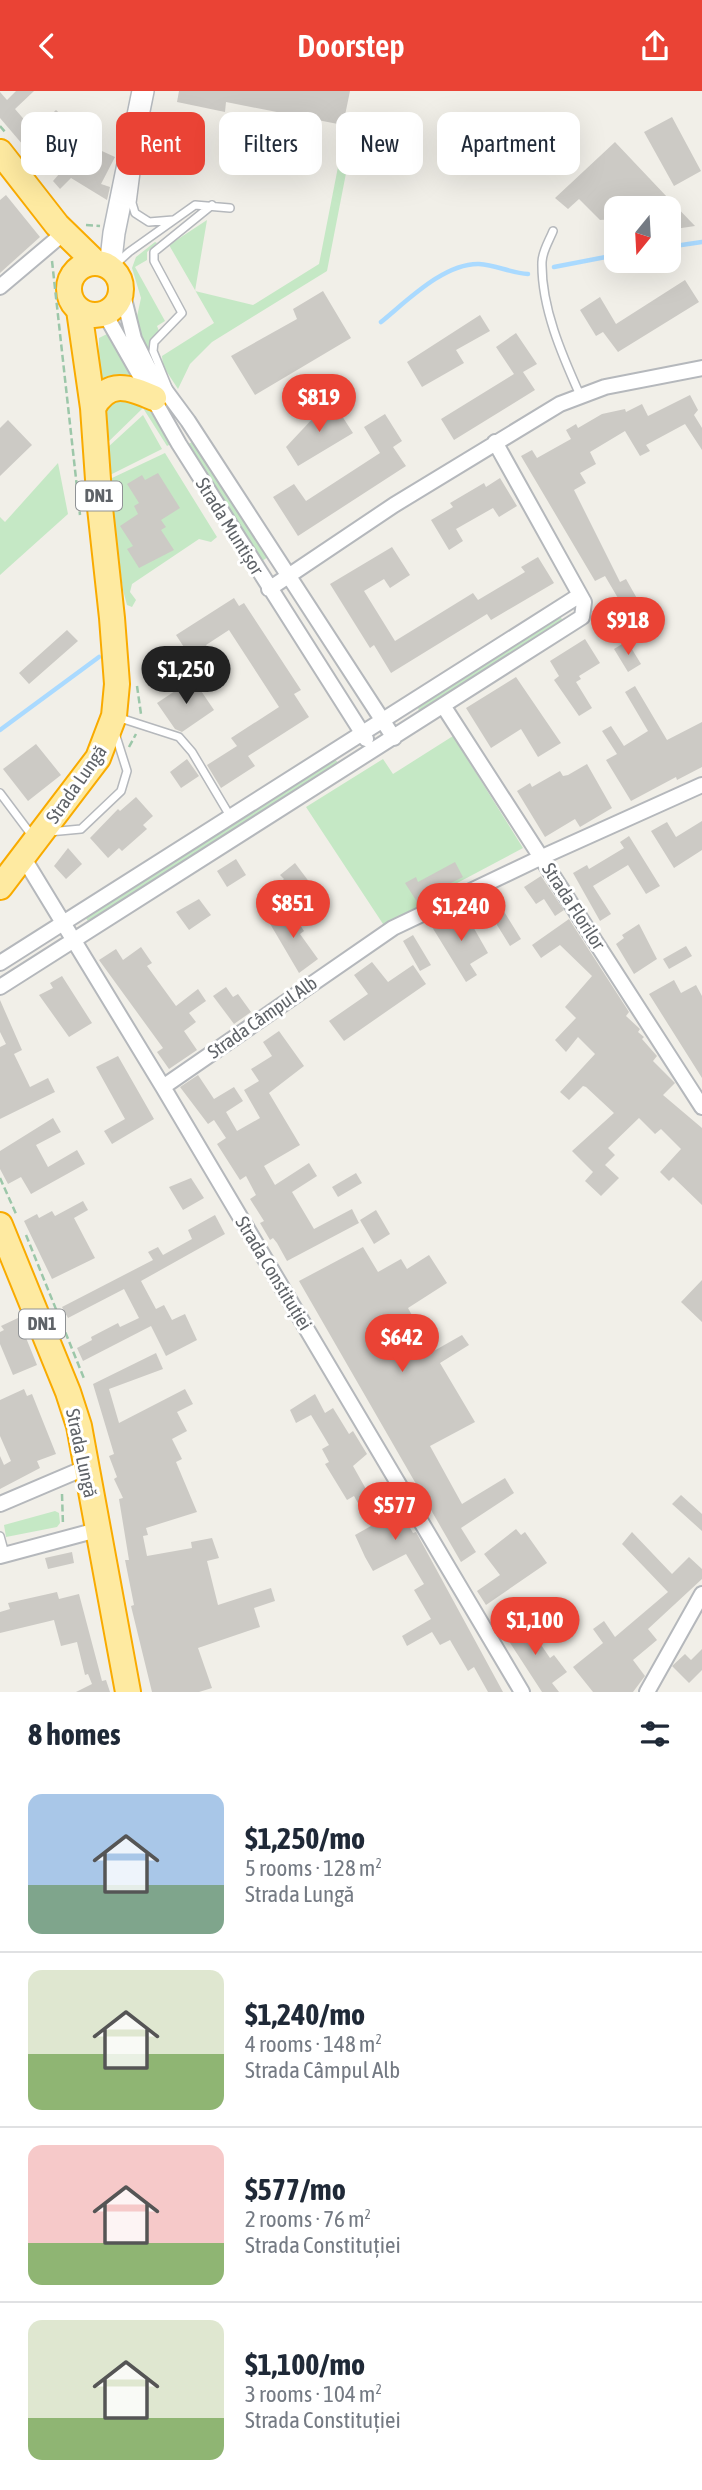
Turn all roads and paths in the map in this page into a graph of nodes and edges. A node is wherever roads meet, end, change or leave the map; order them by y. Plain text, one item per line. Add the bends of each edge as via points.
1 (143, 91) edge
2 (139, 112) edge
3 (0, 126) edge
4 (4, 144) edge
5 (126, 175) edge
6 (136, 175) edge
7 (212, 205) junction
8 (230, 208) dead end
9 (46, 211) junction
10 (174, 220) junction
11 (78, 221) dead end
12 (115, 227) junction
13 (553, 231) dead end
14 (55, 240) junction
15 (108, 270) junction
16 (69, 283) junction
17 (0, 288) edge
18 (95, 313) junction
19 (701, 369) edge
20 (580, 395) junction
21 (162, 398) junction
22 (93, 408) junction
23 (495, 442) junction
24 (83, 519) dead end
25 (288, 576) junction
26 (269, 589) junction
27 (580, 595) junction
28 (444, 707) junction
29 (382, 720) junction
30 (113, 721) junction
31 (362, 733) junction
32 (394, 738) junction
33 (374, 751) junction
34 (702, 785) edge
35 (0, 793) edge
36 (230, 817) junction
37 (33, 843) junction
38 (542, 857) junction
39 (0, 887) edge
40 (63, 922) junction
41 (74, 940) junction
42 (0, 963) edge
43 (0, 987) edge
44 (163, 1087) junction
45 (702, 1107) edge
46 (0, 1224) edge
47 (87, 1467) junction
48 (62, 1477) junction
49 (0, 1504) edge
50 (97, 1530) junction
51 (0, 1536) edge
52 (65, 1538) junction
53 (2, 1555) edge
54 (702, 1594) edge
55 (128, 1692) edge
56 (522, 1692) edge
57 (647, 1692) edge

1 - 2 main road
3 - 4 path
4 - 9 highway, DN1
5 - 12 main road
6 - 10 lane via 135,213 149,222
7 - 8 lane
7 - 10 lane via 195,205
7 - 21 lane via 153,252 182,308 181,317 159,335 153,351 168,382
9 - 14 highway, DN1
9 - 15 highway, DN1
10 - 15 lane
11 - 12 path
12 - 15 main road
13 - 20 lane via 542,261 545,286 553,324
14 - 16 highway, DN1
14 - 17 street
14 - 24 path
15 - 16 highway via 79,268
15 - 18 highway via 116,305
15 - 21 street, Strada Muntișor
16 - 18 highway, DN1 via 70,298
18 - 21 street, Strada Muntișor
18 - 22 highway, Strada Lungă / DN1 via 89,374
19 - 20 street, Strada Muntișor
20 - 23 street, Strada Muntișor
21 - 22 highway via 112,387
21 - 25 street, Strada Muntișor via 188,421
21 - 26 street, Strada Muntișor via 179,445
22 - 30 highway, Strada Lungă / DN1 via 116,666
23 - 25 street, Strada Muntișor
23 - 27 street
25 - 26 street
25 - 29 street, Strada Muntișor
26 - 31 street, Strada Muntișor
27 - 28 street via 585,610 578,621
27 - 29 street
28 - 32 street
28 - 38 street, Strada Florilor
29 - 31 street
29 - 32 street, Strada Muntișor
30 - 36 lane via 179,737
30 - 37 highway, Strada Lungă / DN1 via 98,758
30 - 37 lane via 127,771 121,791 81,829
31 - 33 street, Strada Muntișor
31 - 36 street
32 - 33 street
33 - 41 street
34 - 38 street, Strada Câmpul Alb
35 - 37 lane
36 - 40 street
37 - 39 highway, Strada Lungă / DN1
37 - 40 street, Strada Constituției
38 - 44 street, Strada Câmpul Alb via 393,928
38 - 45 street, Strada Florilor
40 - 41 street, Strada Constituției
40 - 42 street
41 - 43 street
41 - 44 street, Strada Constituției
44 - 56 street, Strada Constituției
46 - 47 highway, Strada Lungă / DN1 via 68,1392
47 - 48 street
47 - 50 highway, Strada Lungă / DN1
48 - 49 street
48 - 52 path
50 - 52 street
50 - 55 highway, Strada Lungă / DN1
51 - 53 lane
52 - 53 street
54 - 57 street

